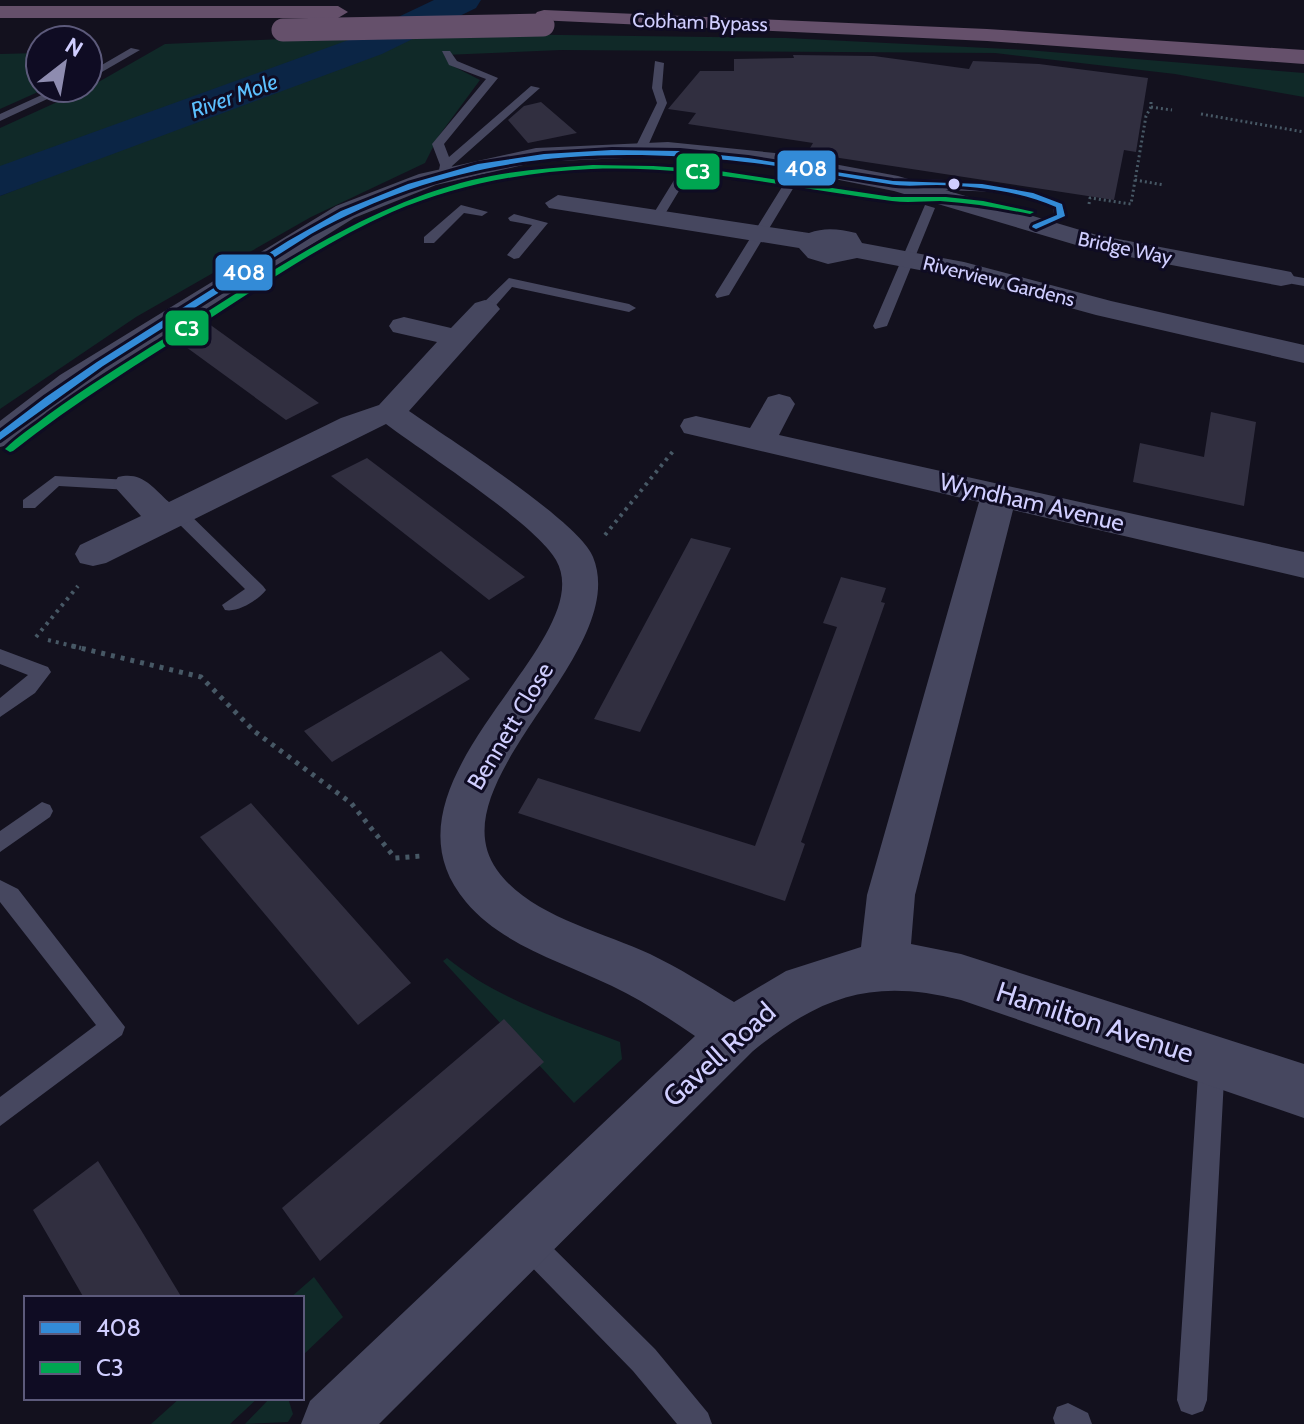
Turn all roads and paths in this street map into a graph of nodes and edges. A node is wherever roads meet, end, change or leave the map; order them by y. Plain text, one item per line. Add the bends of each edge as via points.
1 (605, 0) edge
2 (0, 12) edge
3 (973, 13) dead end
4 (1052, 20) junction
5 (544, 21) junction
6 (117, 35) dead end
7 (1304, 38) edge
8 (135, 50) dead end
9 (446, 53) dead end
10 (1304, 57) edge
11 (659, 63) dead end
12 (104, 68) edge
13 (535, 88) dead end
14 (31, 104) edge
15 (1172, 110) dead end
16 (1201, 114) dead end
17 (0, 118) edge
18 (1304, 132) edge
19 (641, 148) junction
20 (688, 166) dead end
21 (445, 170) junction
22 (794, 177) dead end
23 (1135, 180) junction
24 (1164, 185) dead end
25 (929, 208) dead end
26 (1088, 209) dead end
27 (546, 211) joint
28 (482, 212) dead end
29 (658, 216) junction
30 (759, 233) junction
31 (429, 240) dead end
32 (514, 255) dead end
33 (911, 259) junction
34 (1292, 280) edge
35 (1149, 287) junction
36 (722, 295) dead end
37 (629, 308) dead end
38 (485, 309) joint
39 (404, 326) dead end
40 (880, 326) dead end
41 (458, 338) junction
42 (1304, 354) edge
43 (779, 404) dead end
44 (390, 412) junction
45 (696, 426) joint
46 (0, 437) edge
47 (760, 440) junction
48 (130, 485) joint
49 (999, 495) junction
50 (29, 504) dead end
51 (171, 515) junction
52 (93, 554) joint
53 (575, 557) junction
54 (1304, 565) edge
55 (231, 605) dead end
56 (24, 634) dead end
57 (36, 637) junction
58 (0, 656) edge
59 (0, 709) edge
60 (42, 811) dead end
61 (0, 843) edge
62 (464, 853) junction
63 (0, 890) edge
64 (884, 966) junction
65 (735, 1033) junction
66 (1212, 1060) junction
67 (1304, 1091) edge
68 (0, 1113) edge
69 (524, 1239) junction
70 (1192, 1400) dead end
71 (333, 1424) edge
72 (697, 1424) edge

1 - 4 highway, Cobham Bypass
2 - 5 highway via 338,12
3 - 4 highway
4 - 7 highway, Cobham Bypass
5 - 6 highway, bridge
5 - 10 highway, Cobham Bypass via 987,35
8 - 12 lane
9 - 21 lane via 453,63 493,78 438,144
11 - 19 lane via 662,103
13 - 21 lane
14 - 17 lane
15 - 23 path via 1151,105
16 - 18 path
19 - 21 street, Bridge Way via 536,155
19 - 35 street, Bridge Way via 775,160 898,184 1036,227
20 - 29 lane
21 - 46 street, Bridge Way via 317,228 71,382
22 - 30 lane
23 - 24 path
23 - 26 path via 1131,204 1090,198
25 - 33 lane
27 - 29 street, Riverview Gardens
27 - 32 lane
28 - 31 lane via 461,209
29 - 30 street, Riverview Gardens
30 - 33 street, Riverview Gardens via 812,242 840,237 852,249
30 - 36 lane
33 - 35 street, Riverview Gardens via 964,270
33 - 40 lane
34 - 35 street, Bridge Way
35 - 42 street, Riverview Gardens
37 - 38 lane via 509,282
38 - 41 street
39 - 41 street
41 - 44 street
43 - 47 street
44 - 51 street
44 - 53 street via 541,522
45 - 47 street, Wyndham Avenue
45 - 53 path via 615,527
47 - 49 street, Wyndham Avenue
48 - 50 lane via 55,481
48 - 51 street
49 - 54 street, Wyndham Avenue
49 - 64 street via 891,895
51 - 52 street
51 - 55 lane via 257,590
52 - 57 path via 89,572
53 - 62 street, Bennett Close via 581,583 578,610 471,786 463,810
56 - 57 path
57 - 62 path via 201,677 254,731 351,803 395,858
58 - 59 lane via 41,672
60 - 61 lane
62 - 65 street, Bennett Close via 473,876 511,916 665,987
63 - 68 lane via 113,1027
64 - 65 street, Gavell Road via 844,971 805,985 774,1001
64 - 66 street, Hamilton Avenue via 921,967 961,977
65 - 69 street, Gavell Road
66 - 67 street, Hamilton Avenue
66 - 70 lane
69 - 71 street, Gavell Road
69 - 72 lane via 644,1360

